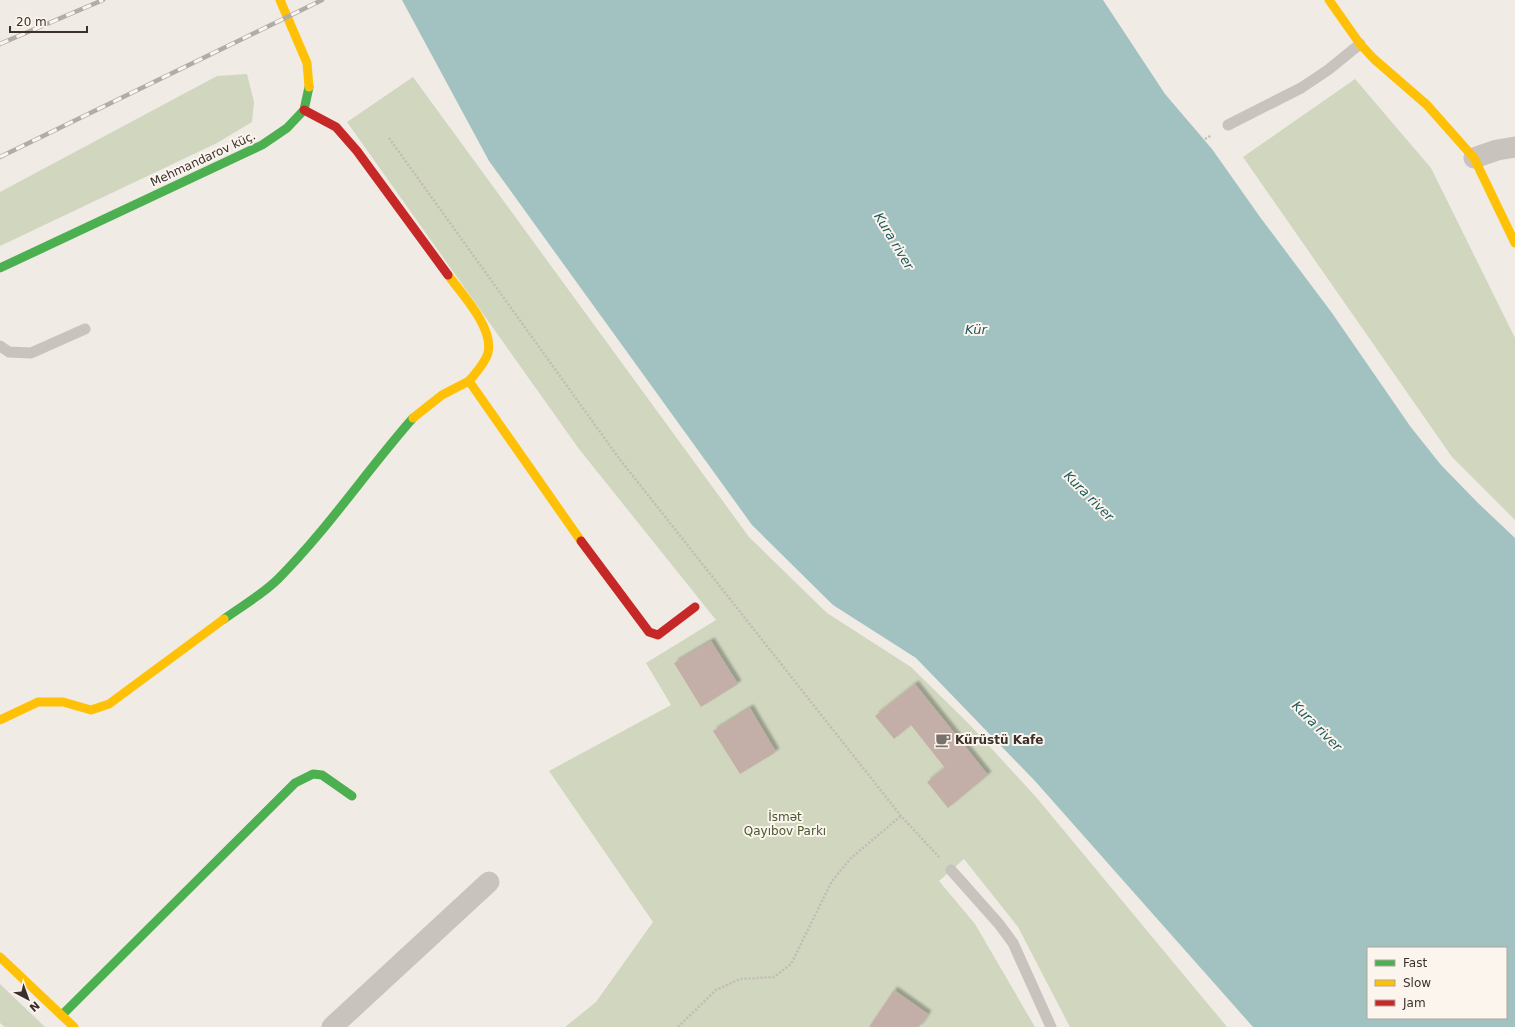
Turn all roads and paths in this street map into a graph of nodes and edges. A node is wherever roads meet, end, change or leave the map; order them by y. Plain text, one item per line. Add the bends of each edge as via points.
1 (280, 0) edge
2 (1329, 0) edge
3 (1360, 44) junction
4 (304, 110) junction
5 (1228, 125) dead end
6 (389, 138) dead end
7 (1515, 147) edge
8 (1474, 158) junction
9 (1515, 243) edge
10 (0, 268) edge
11 (85, 329) dead end
12 (0, 346) edge
13 (469, 381) junction
14 (695, 608) dead end
15 (0, 720) edge
16 (352, 796) dead end
17 (901, 816) junction
18 (951, 870) joint
19 (489, 882) dead end
20 (0, 957) edge
21 (62, 1015) junction
22 (74, 1027) edge
23 (332, 1027) edge
24 (678, 1027) edge
25 (1051, 1027) edge

1 - 4 street via 307,63 309,87
2 - 3 street
3 - 5 lane via 1301,88
3 - 8 street via 1427,106
4 - 10 street, Mehmandarov küç. via 287,128 262,145
4 - 13 street via 336,127 357,151 480,318 490,343 486,359
6 - 17 path via 618,457
7 - 8 street
8 - 9 street
11 - 12 lane via 31,353 9,352
13 - 14 street via 572,530 649,632 658,635
13 - 15 street via 442,395 418,412 381,454 325,527 277,580 108,704 91,710 64,702 38,702
16 - 21 street via 322,775 313,774 295,783
17 - 18 path
17 - 24 path via 851,858 832,881 791,964 774,977 740,979 716,990
18 - 25 lane via 1013,943
19 - 23 street
20 - 21 street
21 - 22 street

